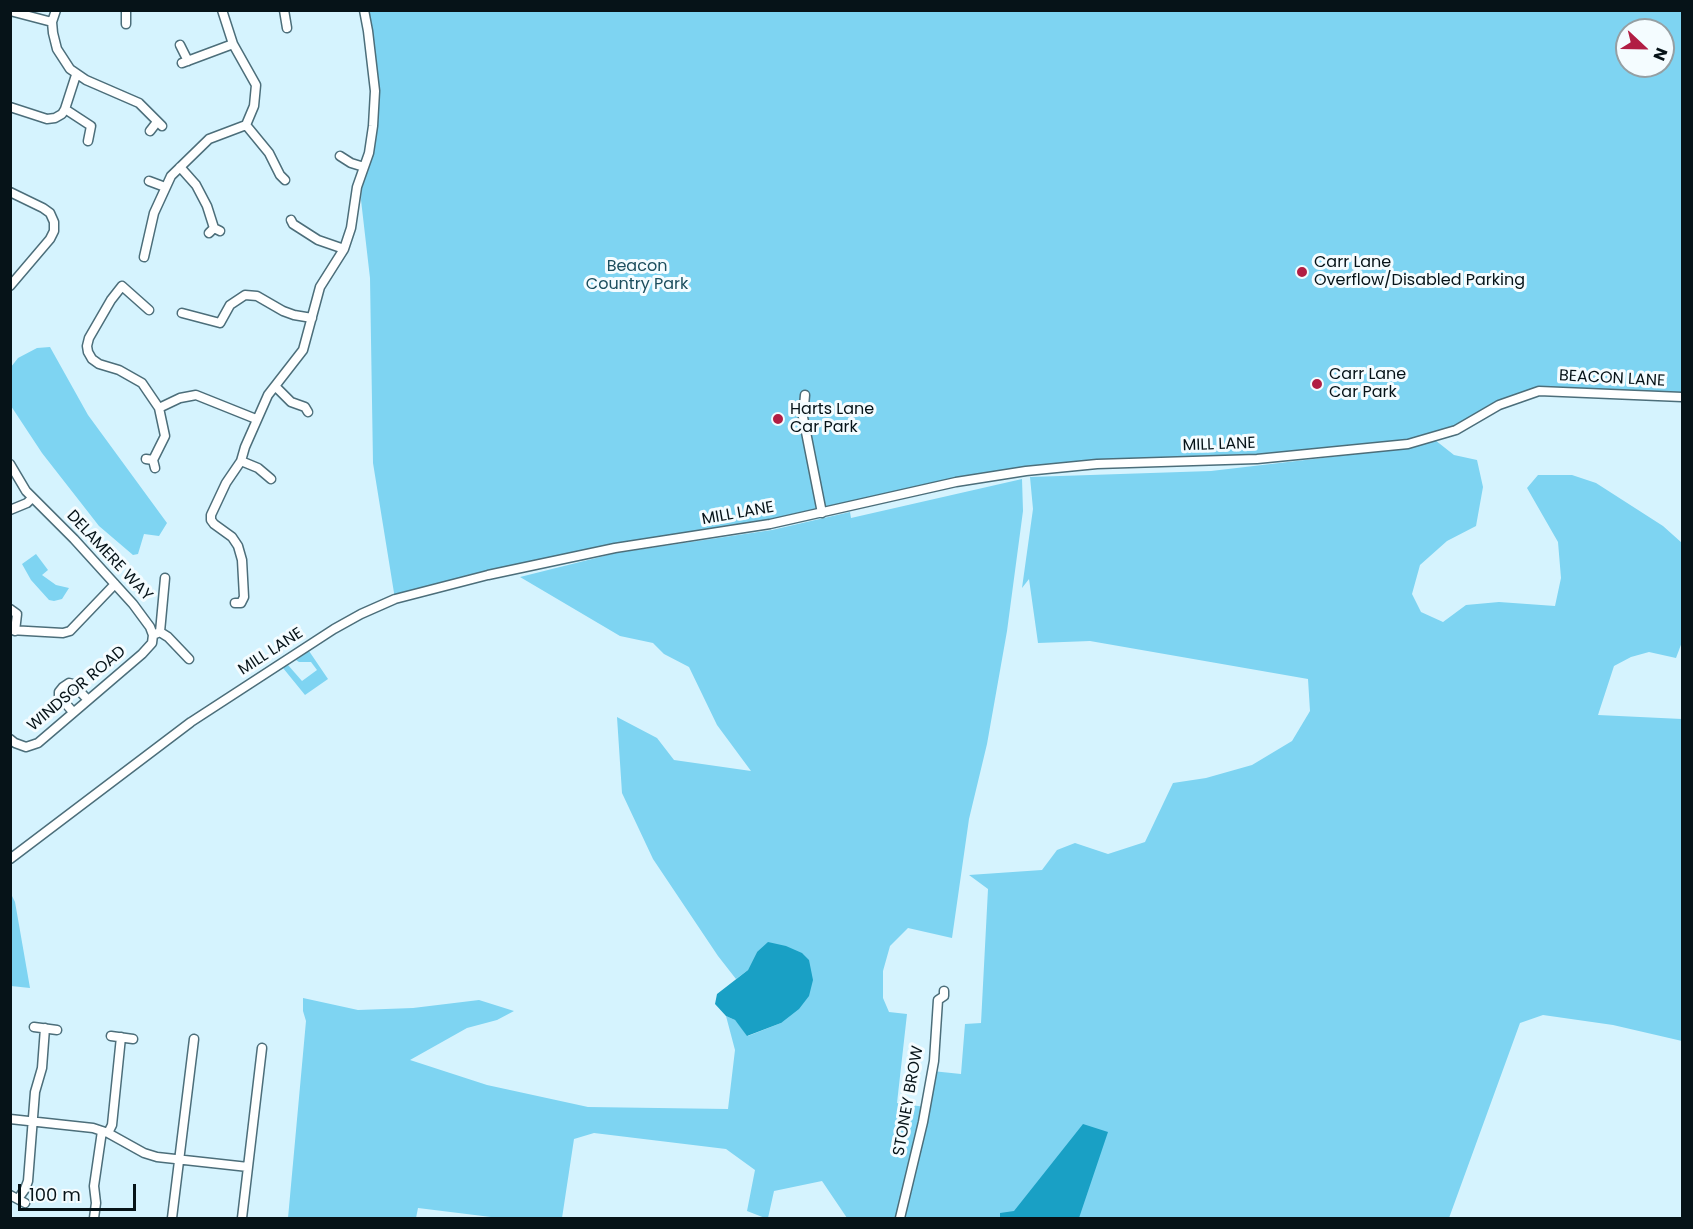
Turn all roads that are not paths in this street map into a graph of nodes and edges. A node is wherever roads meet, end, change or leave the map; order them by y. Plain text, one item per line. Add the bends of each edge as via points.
1 (56, 10) edge
2 (126, 10) edge
3 (222, 10) edge
4 (284, 10) edge
5 (364, 10) edge
6 (10, 11) edge
7 (52, 22) junction
8 (126, 24) dead end
9 (287, 27) dead end
10 (233, 44) junction
11 (180, 45) dead end
12 (76, 75) junction
13 (10, 107) edge
14 (65, 109) junction
15 (246, 125) junction
16 (150, 131) dead end
17 (88, 141) dead end
18 (339, 155) dead end
19 (180, 166) junction
20 (364, 167) junction
21 (280, 179) dead end
22 (149, 181) dead end
23 (165, 187) junction
24 (10, 192) edge
25 (291, 226) dead end
26 (214, 231) dead end
27 (344, 249) junction
28 (144, 257) dead end
29 (10, 286) edge
30 (149, 310) dead end
31 (185, 312) dead end
32 (312, 318) junction
33 (275, 386) junction
34 (1539, 391) joint
35 (805, 395) dead end
36 (1683, 397) edge
37 (159, 408) junction
38 (308, 412) dead end
39 (256, 419) junction
40 (241, 461) junction
41 (151, 463) dead end
42 (10, 464) edge
43 (271, 479) dead end
44 (32, 498) junction
45 (10, 510) edge
46 (822, 513) junction
47 (165, 578) dead end
48 (115, 584) junction
49 (241, 605) dead end
50 (10, 609) edge
51 (13, 630) edge
52 (157, 634) junction
53 (189, 659) dead end
54 (87, 700) junction
55 (73, 712) junction
56 (10, 739) edge
57 (10, 859) edge
58 (944, 991) dead end
59 (34, 1027) dead end
60 (45, 1028) junction
61 (57, 1030) dead end
62 (111, 1036) dead end
63 (121, 1037) junction
64 (134, 1039) dead end
65 (194, 1039) dead end
66 (262, 1048) dead end
67 (10, 1119) edge
68 (32, 1121) junction
69 (105, 1132) junction
70 (180, 1159) junction
71 (248, 1167) junction
72 (18, 1199) edge
73 (94, 1218) edge
74 (172, 1218) edge
75 (242, 1218) edge
76 (900, 1218) edge

1 - 7 street
2 - 8 street
3 - 10 street
4 - 9 street
5 - 20 street via 375,91 373,126
6 - 7 street
7 - 12 street via 57,49
10 - 11 street via 185,62
10 - 15 street via 256,85 254,106
12 - 14 street
12 - 16 street via 139,103 159,124
13 - 14 street via 47,118 55,118
14 - 17 street via 94,124
15 - 19 street via 209,139
15 - 21 street via 269,153
18 - 20 street
19 - 23 street
19 - 26 street via 207,206
20 - 27 street
22 - 23 street
23 - 28 street via 154,213
24 - 29 street via 43,208 54,222 50,239
25 - 27 street
27 - 32 street via 320,287
30 - 37 street via 123,284 87,346 99,364 142,383
31 - 32 street via 221,327 230,305 244,295
32 - 33 street via 303,350
33 - 38 street
33 - 39 street
34 - 36 street, BEACON LANE
34 - 46 street, MILL LANE via 1499,405 1456,430 1408,444 1257,459 1097,464 1026,471 956,482
35 - 46 street via 803,417
37 - 39 street via 196,395
37 - 41 street via 165,436
39 - 40 street
40 - 43 street
40 - 49 street via 211,515 214,524 238,546 244,597
42 - 44 street, DELAMERE WAY
44 - 45 street
44 - 48 street, DELAMERE WAY
46 - 57 street, MILL LANE via 615,548 395,599 334,629 192,722
47 - 52 street
48 - 51 street via 70,631
48 - 52 street, DELAMERE WAY
50 - 51 street via 17,614
52 - 53 street, DELAMERE WAY via 168,637
52 - 54 street, WINDSOR ROAD via 142,654
54 - 55 street, WINDSOR ROAD
54 - 55 street via 73,684 63,687 59,696
55 - 56 street, WINDSOR ROAD via 38,743 26,747
58 - 76 street, STONEY BROW via 938,1000 926,1108
59 - 60 street
60 - 61 street
60 - 68 street
62 - 63 street
63 - 64 street
63 - 69 street via 112,1125
65 - 70 street
66 - 71 street
67 - 68 street
68 - 69 street
68 - 72 street via 28,1181
69 - 70 street via 144,1154
69 - 73 street via 94,1186
70 - 71 street
70 - 74 street
71 - 75 street

